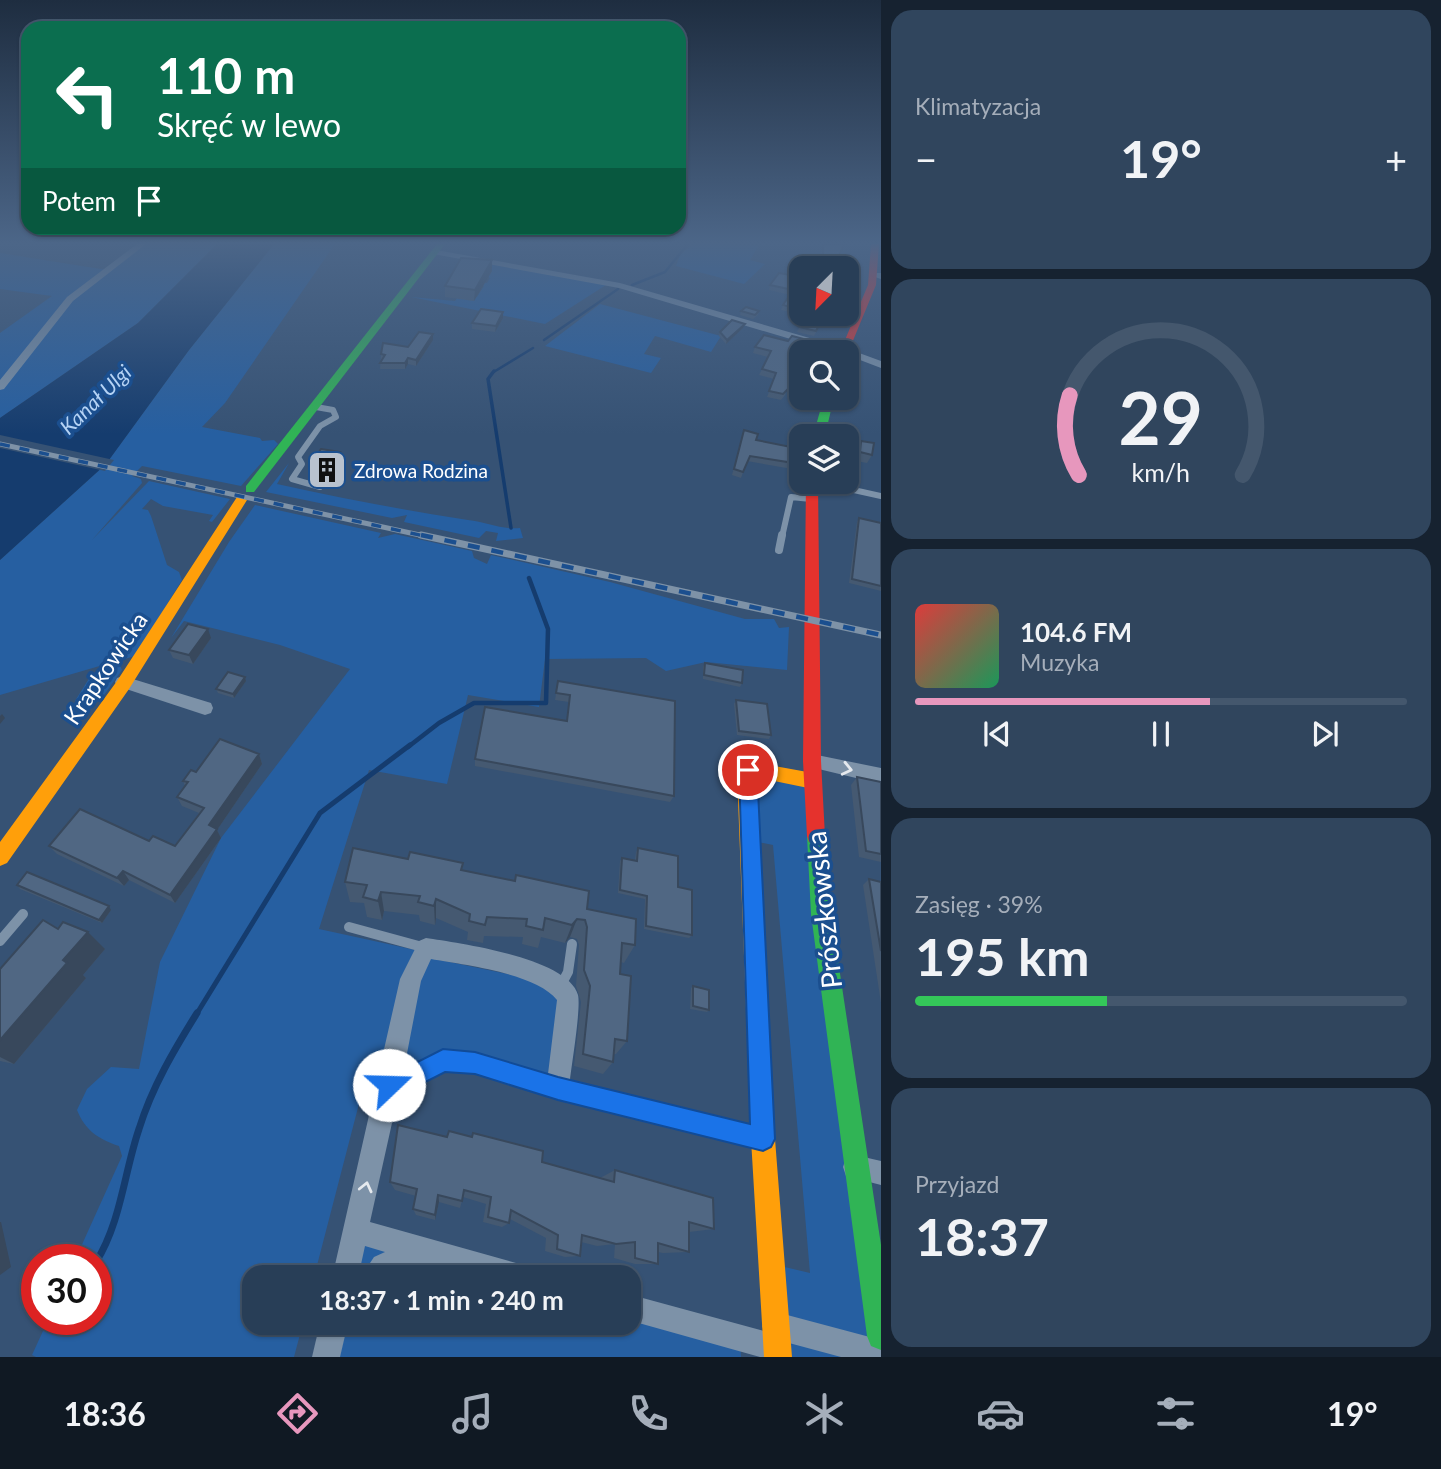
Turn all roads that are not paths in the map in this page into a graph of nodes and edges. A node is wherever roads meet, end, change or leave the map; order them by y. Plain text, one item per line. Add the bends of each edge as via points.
1 (63, 307) edge
2 (397, 307) edge
3 (694, 307) edge
4 (865, 307) edge
5 (805, 340) edge
6 (851, 340) edge
7 (859, 357) edge
8 (881, 365) edge
9 (0, 387) edge
10 (316, 407) junction
11 (320, 487) dead end
12 (859, 491) edge
13 (812, 494) edge
14 (881, 496) edge
15 (811, 499) junction
16 (779, 550) dead end
17 (123, 682) junction
18 (205, 708) dead end
19 (812, 761) junction
20 (881, 776) edge
21 (813, 781) junction
22 (0, 857) edge
23 (23, 914) dead end
24 (349, 927) dead end
25 (0, 941) edge
26 (572, 944) edge
27 (426, 948) junction
28 (561, 985) junction
29 (558, 1088) junction
30 (388, 1089) junction
31 (763, 1139) junction
32 (855, 1167) junction
33 (881, 1173) edge
34 (355, 1231) junction
35 (422, 1250) junction
36 (348, 1265) edge
37 (385, 1265) edge
38 (476, 1265) edge
39 (641, 1310) edge
40 (332, 1335) edge
41 (881, 1336) edge
42 (777, 1344) edge
43 (881, 1354) edge
44 (326, 1357) edge

1 - 9 street
2 - 10 street, Krapkowicka
3 - 5 street
4 - 6 street
7 - 8 street
10 - 11 lane via 333,411 336,417 318,428 298,457 302,464 292,480
10 - 17 street, Krapkowicka via 217,532 170,614
12 - 14 lane
13 - 15 street, Prószkowska
15 - 16 lane via 791,497
15 - 19 street, Prószkowska
17 - 18 street
17 - 22 street, Krapkowicka
19 -> 20 street
19 - 21 street, Prószkowska
21 - 31 street via 752,769 746,773
21 - 32 street, Prószkowska via 821,914
23 - 25 lane
24 - 27 lane
26 - 28 lane
27 - 28 street via 507,965
27 - 30 street via 411,979
28 - 29 street via 568,997
29 - 30 street via 475,1063 443,1061
29 - 31 street
34 -> 30 street
31 - 42 street
32 - 33 street
32 - 41 street, Prószkowska
34 - 35 street
34 - 36 street
35 - 37 street
35 - 38 street
39 - 42 street
40 - 44 street
42 - 43 street

